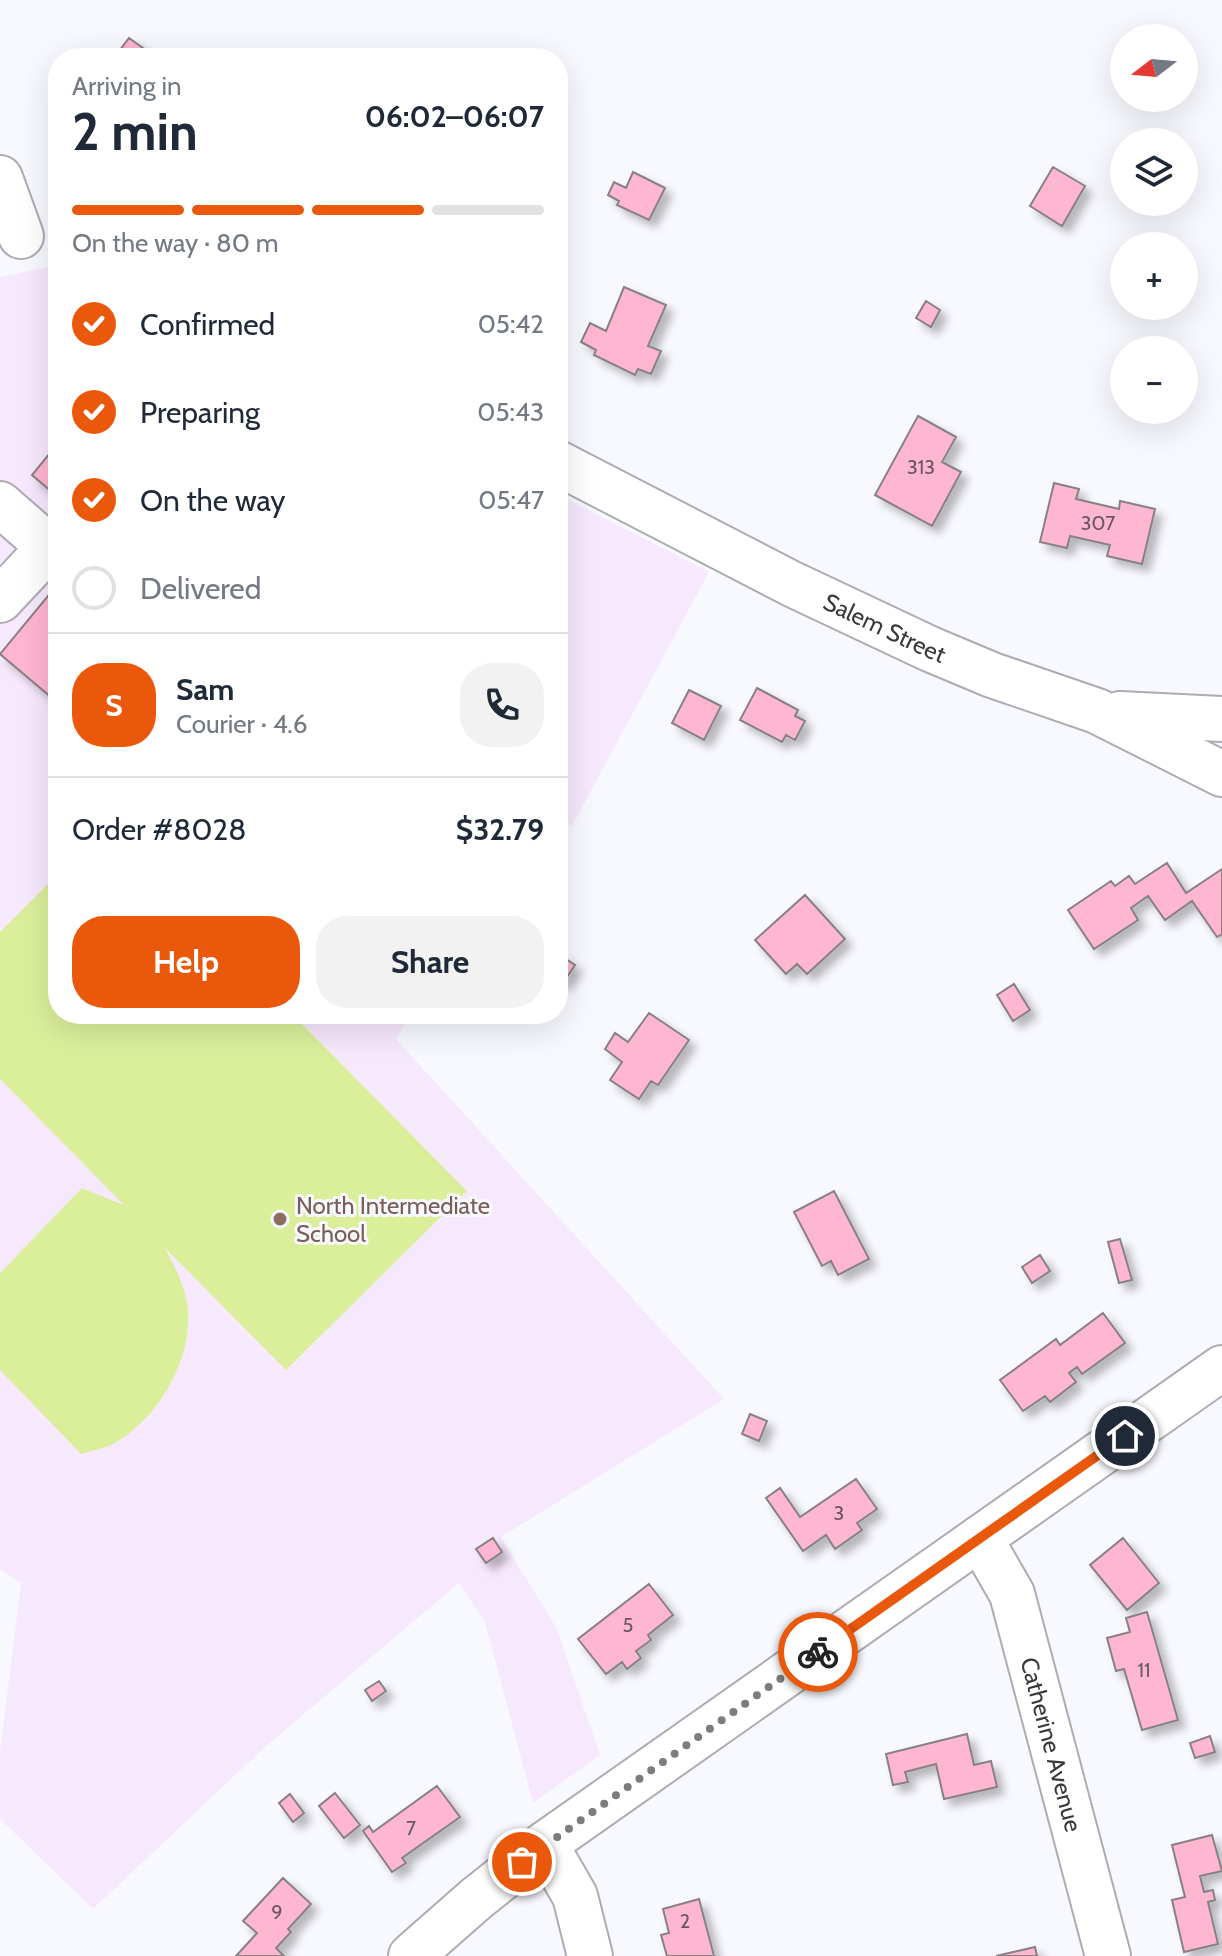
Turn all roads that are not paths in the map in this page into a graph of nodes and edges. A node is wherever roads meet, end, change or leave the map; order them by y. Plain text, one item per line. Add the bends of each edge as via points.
1 (0, 178) edge
2 (26, 237) edge
3 (568, 468) edge
4 (0, 504) edge
5 (0, 600) edge
6 (1097, 711) junction
7 (1222, 719) edge
8 (1222, 774) edge
9 (1222, 1368) edge
10 (980, 1538) junction
11 (545, 1844) junction
12 (411, 1956) edge
13 (590, 1956) edge
14 (1108, 1956) edge

1 - 2 street
3 - 6 street, Salem Street via 930,649
4 - 5 street via 40,539 44,553
6 - 7 street
6 - 8 street, Salem Street
9 - 10 street
10 - 11 street
10 - 14 street, Catherine Avenue via 1012,1594
11 - 12 street
11 - 13 street via 575,1896

